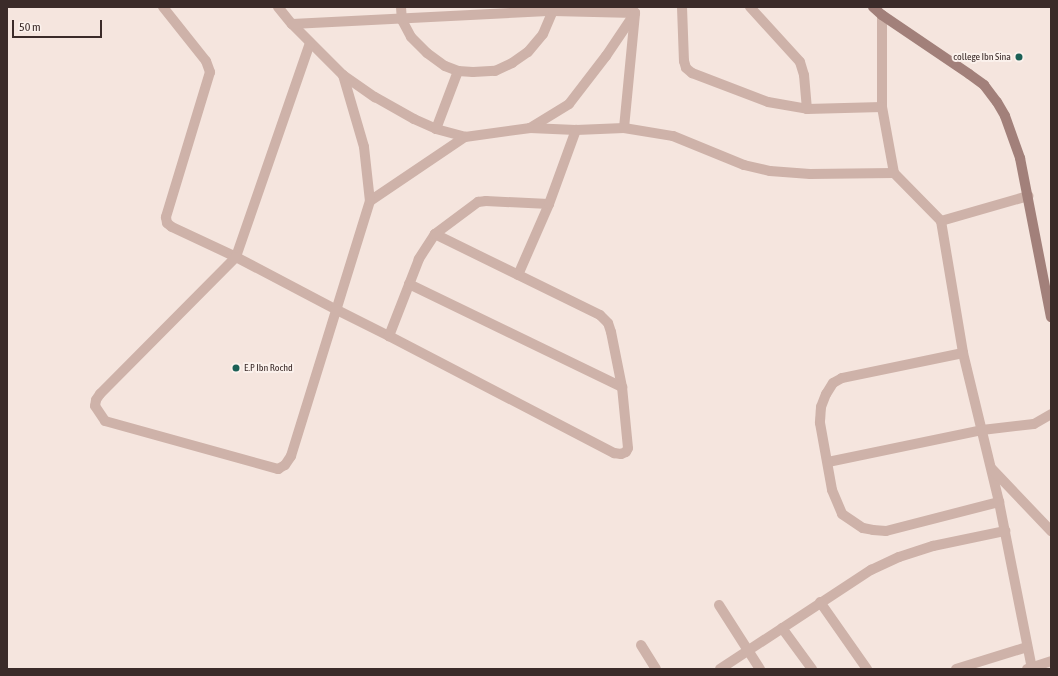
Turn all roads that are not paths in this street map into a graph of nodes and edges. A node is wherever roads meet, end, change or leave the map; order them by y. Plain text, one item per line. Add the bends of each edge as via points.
1 (163, 7) edge
2 (278, 7) edge
3 (401, 7) edge
4 (682, 7) edge
5 (750, 7) edge
6 (873, 7) edge
7 (553, 9) edge
8 (635, 10) edge
9 (466, 12) edge
10 (882, 15) junction
11 (402, 20) junction
12 (292, 24) junction
13 (310, 43) junction
14 (458, 71) junction
15 (343, 75) junction
16 (882, 107) junction
17 (807, 109) junction
18 (530, 128) junction
19 (624, 128) junction
20 (436, 129) junction
21 (576, 130) junction
22 (465, 137) junction
23 (894, 173) junction
24 (1028, 196) junction
25 (370, 201) junction
26 (549, 204) junction
27 (941, 221) junction
28 (435, 234) junction
29 (236, 257) junction
30 (518, 275) junction
31 (409, 284) junction
32 (335, 309) junction
33 (1051, 316) edge
34 (389, 336) junction
35 (963, 353) junction
36 (622, 387) junction
37 (1051, 414) edge
38 (982, 430) junction
39 (828, 462) junction
40 (990, 468) junction
41 (999, 502) junction
42 (1005, 531) junction
43 (1051, 531) edge
44 (820, 602) junction
45 (719, 605) dead end
46 (782, 628) junction
47 (641, 645) dead end
48 (1027, 647) junction
49 (748, 650) junction
50 (1051, 661) edge
51 (1030, 668) edge
52 (656, 669) edge
53 (720, 669) edge
54 (760, 669) edge
55 (812, 669) edge
56 (867, 669) edge
57 (956, 669) edge

1 - 29 street via 206,61 210,72 166,217 167,223
2 - 12 street
3 - 11 street
4 - 17 street via 684,61 686,68 692,73 768,102
5 - 17 street via 800,62 804,75
6 - 10 main road
7 - 8 street
7 - 9 street
7 - 14 street via 543,34 528,52 512,63 495,71
8 - 18 street via 606,56 569,104
8 - 19 street
9 - 11 street
10 - 16 street
10 - 24 main road via 984,85 1005,116 1020,158
11 - 12 street
11 - 14 street via 411,37 427,53 445,66
12 - 13 street
13 - 15 street
13 - 29 street
14 - 20 street
15 - 20 street via 375,97
15 - 25 street via 364,147
16 - 17 street
16 - 23 street
18 - 21 street
18 - 22 street
19 - 21 street
19 - 23 street via 673,136 744,165 770,171 810,174
20 - 22 street
21 - 26 street
22 - 25 street
23 - 27 street
24 - 27 street
24 - 33 main road
25 - 32 street
26 - 28 street via 478,202
26 - 30 street
27 - 35 street
28 - 30 street
28 - 31 street via 419,259
29 - 32 street
29 - 32 street via 100,394 95,406 105,421 278,469 285,465 291,456
30 - 36 street via 600,315 608,323
31 - 34 street
31 - 36 street
32 - 34 street
34 - 36 street via 614,453 621,454 628,448
35 - 38 street
35 - 39 street via 842,378 833,383 821,407 820,423
37 - 38 street via 1034,424
38 - 39 street
38 - 40 street
39 - 41 street via 832,490 842,514 863,528 886,530
40 - 41 street
40 - 43 street
41 - 42 street
42 - 44 street via 933,546 898,557 871,570
42 - 48 street
44 - 46 street
44 - 56 street
45 - 49 street
46 - 49 street
46 - 55 street
47 - 52 street
48 - 51 street
48 - 57 street
49 - 53 street
49 - 54 street
50 - 51 street

